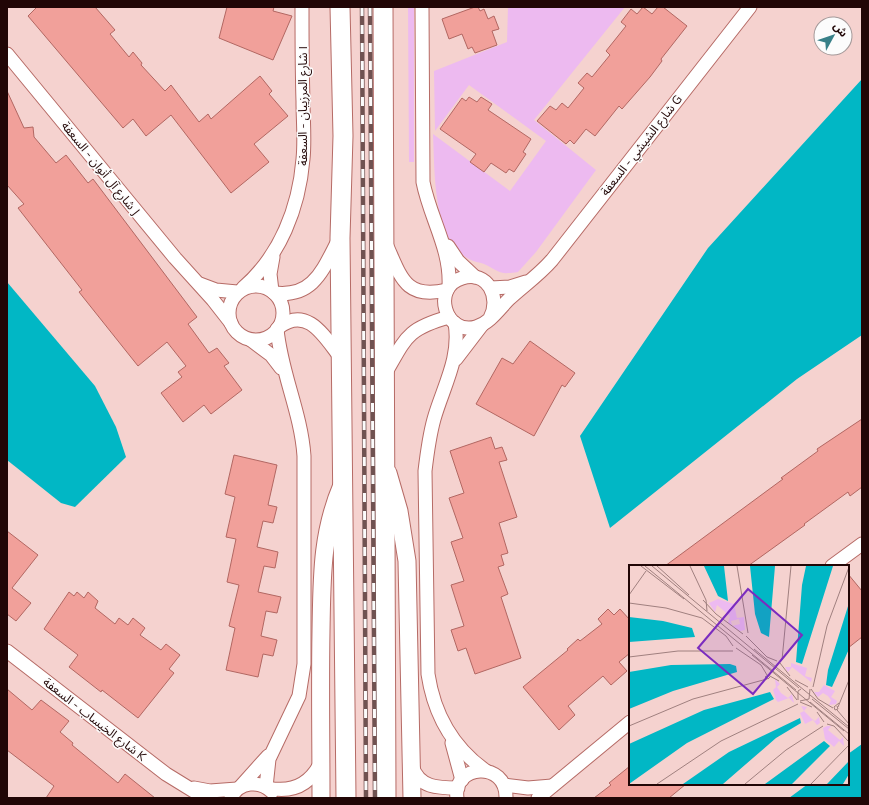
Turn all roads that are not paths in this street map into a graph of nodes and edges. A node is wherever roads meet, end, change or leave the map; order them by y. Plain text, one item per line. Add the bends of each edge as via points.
1 (302, 7) edge
2 (340, 7) edge
3 (383, 7) edge
4 (422, 7) edge
5 (750, 7) edge
6 (7, 54) edge
7 (440, 234) junction
8 (340, 238) junction
9 (384, 238) junction
10 (276, 250) junction
11 (475, 277) junction
12 (195, 281) junction
13 (530, 281) junction
14 (448, 288) junction
15 (491, 288) junction
16 (240, 290) junction
17 (273, 292) junction
18 (452, 320) junction
19 (486, 321) junction
20 (230, 323) junction
21 (278, 328) junction
22 (251, 340) junction
23 (341, 358) junction
24 (454, 362) junction
25 (384, 376) junction
26 (285, 377) junction
27 (385, 464) junction
28 (343, 483) junction
29 (862, 544) edge
30 (833, 565) edge
31 (7, 651) edge
32 (629, 723) edge
33 (448, 733) junction
34 (273, 750) junction
35 (321, 762) junction
36 (412, 765) junction
37 (486, 771) junction
38 (184, 785) junction
39 (504, 785) junction
40 (552, 786) junction
41 (459, 789) edge
42 (236, 791) edge
43 (271, 791) edge
44 (205, 798) edge
45 (321, 798) edge
46 (346, 798) edge
47 (386, 798) edge
48 (412, 798) edge
49 (506, 798) edge
50 (538, 798) edge

1 - 10 street, شارع المرزيبان - السعفة I via 303,158 292,212
2 - 8 main road via 343,158
3 - 9 main road
4 - 7 street via 424,182 430,209
5 - 13 street, شارع الشيشي - السعفة G via 552,260
6 - 12 street, شارع آل أنوان - السعفة J
7 - 11 street via 458,262
7 - 14 street via 449,265
8 - 17 street via 322,272 310,286 293,293
8 - 23 main road
9 - 14 street via 399,272 414,290 430,294
9 - 25 main road
10 - 16 street, شارع المرزيبان - السعفة I via 258,274
10 - 17 street, شارع المرزيبان - السعفة I via 270,274
11 - 14 street via 463,277
11 - 15 street
12 - 16 street, شارع آل أنوان - السعفة J via 216,290
12 - 20 street, شارع آل أنوان - السعفة J
13 - 15 street, شارع الشيشي - السعفة G via 510,287
13 - 19 street, شارع الشيشي - السعفة G
14 - 18 street via 444,304
15 - 19 street via 495,300 493,312
16 - 17 street via 258,286
16 - 20 street via 229,306
17 - 21 street via 282,305 283,313
18 - 19 street via 469,328
18 - 24 street via 457,343
18 - 25 street via 428,323 413,332 406,338
19 - 24 street, شارع الشيشي - السعفة G via 467,342
20 - 22 street via 235,331
21 - 22 street via 266,338
21 - 23 street via 286,321 294,319 311,323
21 - 26 street
22 - 26 street via 272,355
23 - 28 main road
24 - 33 street via 430,436 425,478 428,674 432,698
25 - 27 main road
26 - 34 street via 300,426 304,456 304,664 299,696
27 - 36 street via 399,512 407,561
27 - 47 main road
28 - 35 street via 327,530 322,563
28 - 46 main road
29 - 30 street
31 - 38 street, شارع الخيساب - السعفة K via 162,771
32 - 40 street
33 - 37 street via 464,754
33 - 41 street via 457,756
34 - 42 street
34 - 43 street via 267,768
35 - 43 street, شارع الخيساب - السعفة K via 311,778 300,786
35 - 45 street
36 - 41 street via 417,776 426,785
36 - 48 street
37 - 39 street via 499,778
37 - 41 street via 473,772
38 - 42 street, شارع الخيساب - السعفة K via 210,791
38 - 44 street, شارع الخيساب - السعفة K
39 - 40 street via 528,788
39 - 49 street
40 - 50 street
42 - 43 street, شارع الخيساب - السعفة K via 254,783

